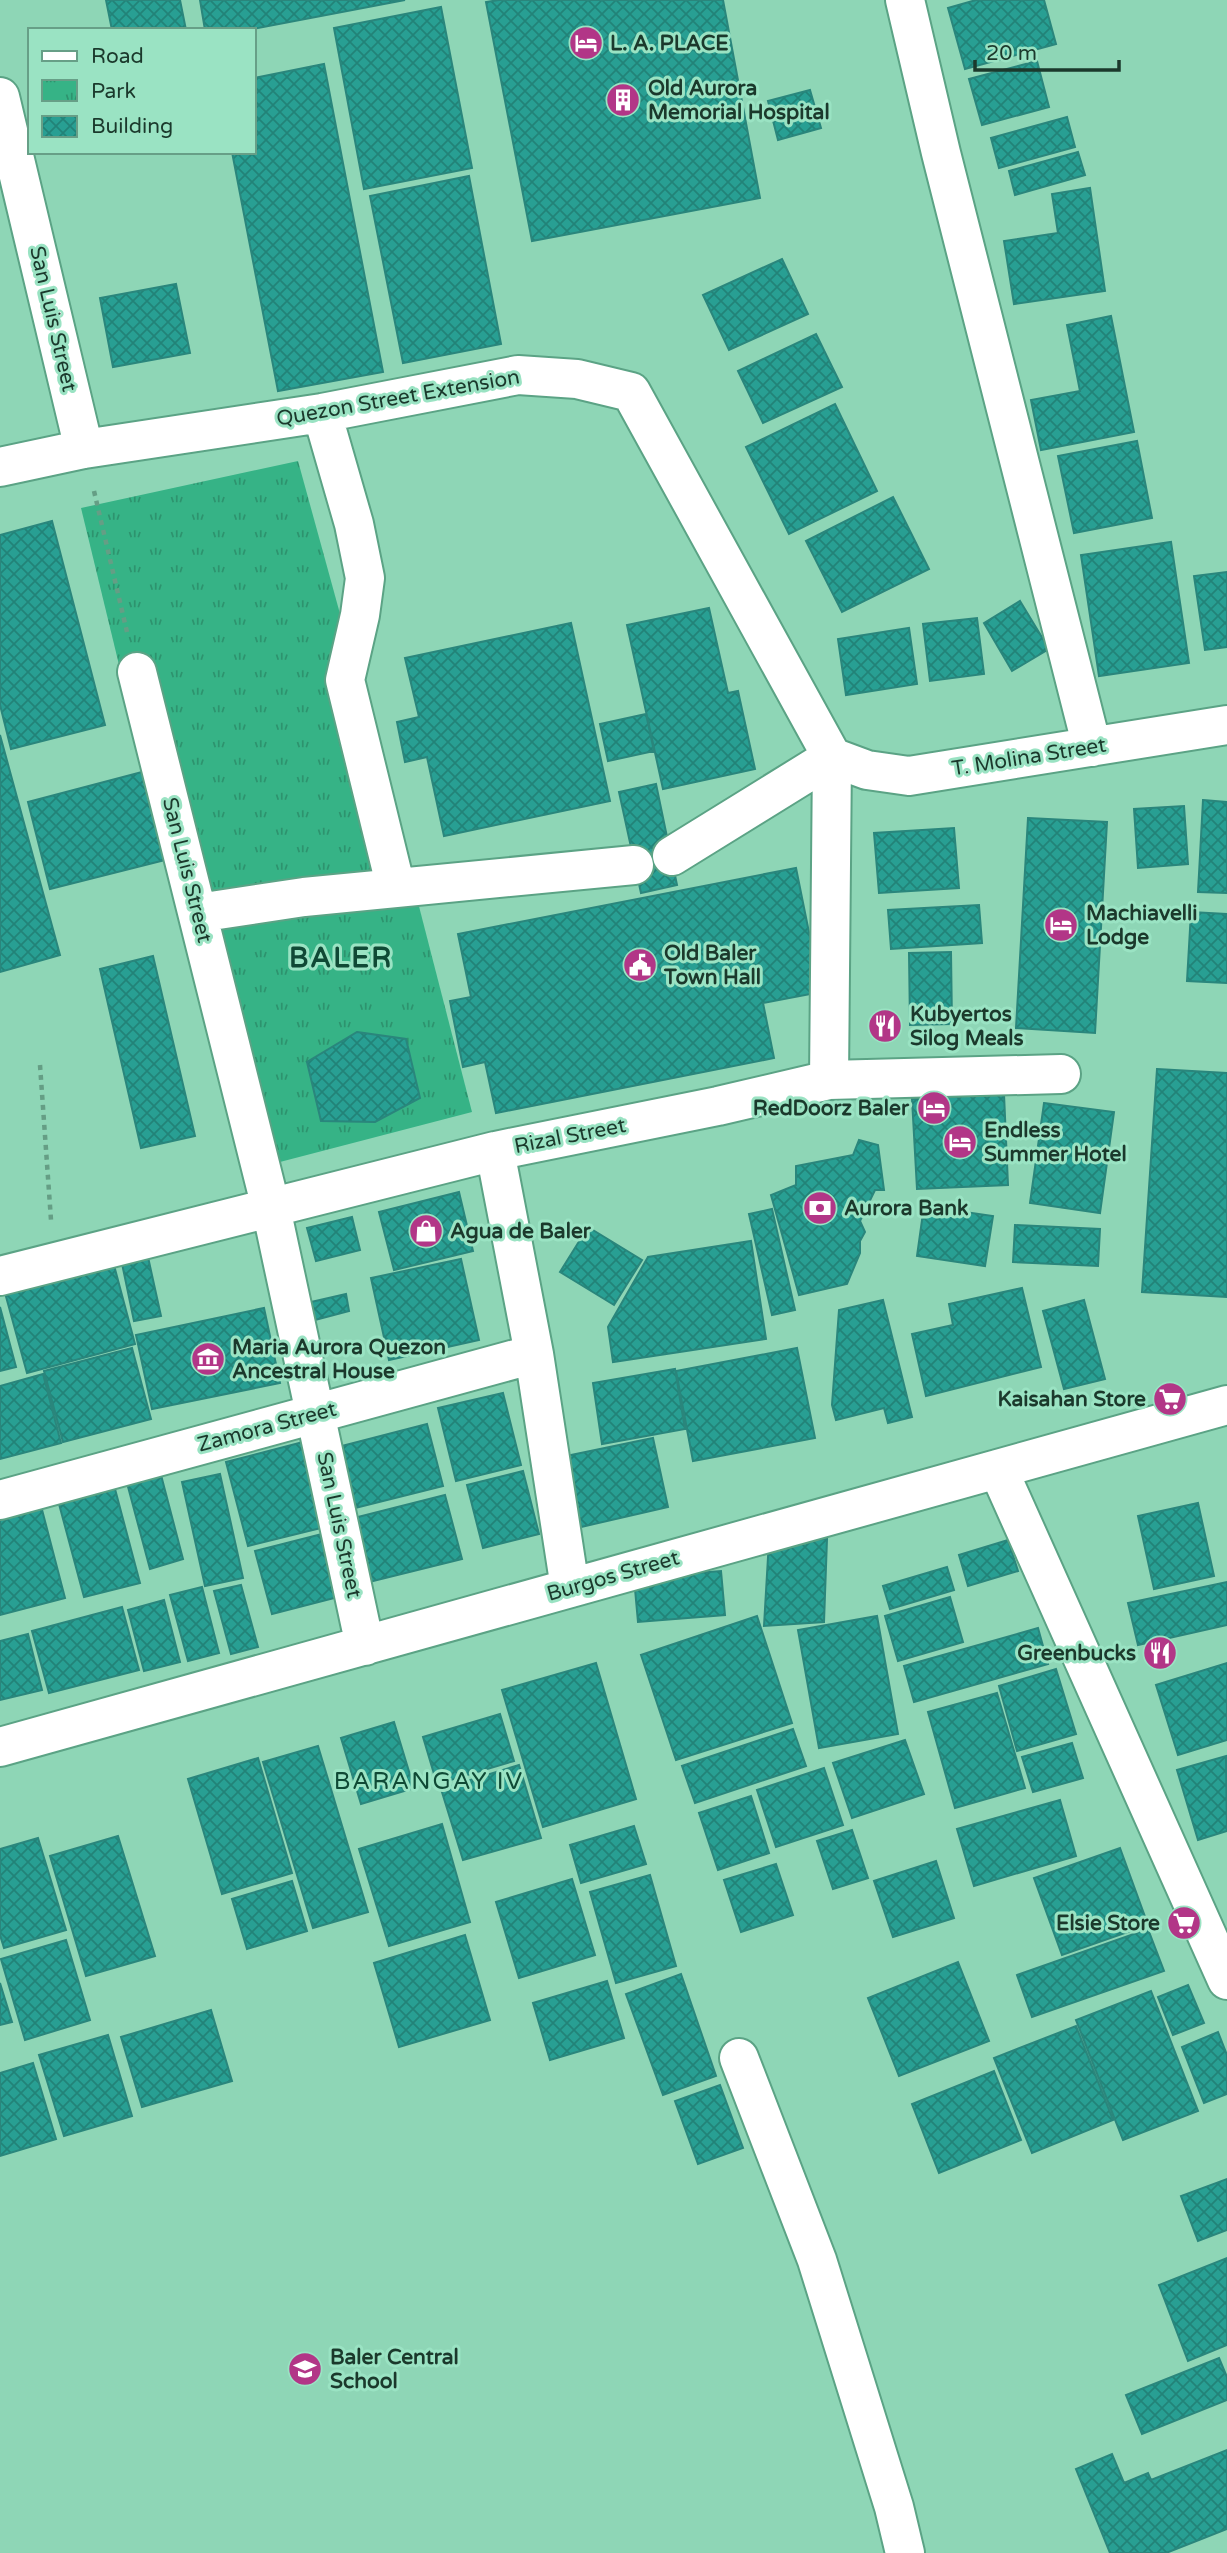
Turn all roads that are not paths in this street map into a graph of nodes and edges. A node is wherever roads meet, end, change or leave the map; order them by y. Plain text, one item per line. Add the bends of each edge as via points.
1 (905, 0) edge
2 (0, 97) edge
3 (322, 413) junction
4 (84, 449) junction
5 (0, 467) edge
6 (137, 672) road end
7 (1227, 725) edge
8 (1092, 747) junction
9 (832, 757) junction
10 (671, 856) dead end
11 (634, 865) dead end
12 (396, 888) junction
13 (198, 913) junction
14 (1061, 1074) dead end
15 (829, 1080) junction
16 (495, 1151) junction
17 (271, 1208) junction
18 (0, 1276) edge
19 (534, 1354) junction
20 (1227, 1405) edge
21 (316, 1414) junction
22 (999, 1469) junction
23 (0, 1500) edge
24 (570, 1588) junction
25 (365, 1646) junction
26 (0, 1747) edge
27 (1227, 1980) edge
28 (740, 2058) dead end
29 (905, 2553) edge

1 - 8 street
2 - 4 street, San Luis Street
3 - 4 street, Quezon Street Extension
3 - 9 street, Quezon Street Extension via 518,375 577,379 631,392
3 - 12 street via 365,578 345,680
4 - 5 street, Quezon Street Extension
6 - 13 street, San Luis Street
7 - 8 street, T. Molina Street
8 - 9 street, T. Molina Street via 909,776 867,770
9 - 10 street
9 - 15 street
11 - 12 street
12 - 13 street
13 - 17 street, San Luis Street
14 - 15 street, Rizal Street
15 - 16 street, Rizal Street
16 - 17 street, Rizal Street
16 - 19 street
17 - 18 street, Rizal Street
17 - 21 street, San Luis Street
19 - 21 street, Zamora Street
19 - 24 street
20 - 22 street, Burgos Street
21 - 23 street, Zamora Street
21 - 25 street, San Luis Street
22 - 24 street, Burgos Street
22 - 27 street
24 - 25 street, Burgos Street
25 - 26 street, Burgos Street
28 - 29 street via 817,2260

